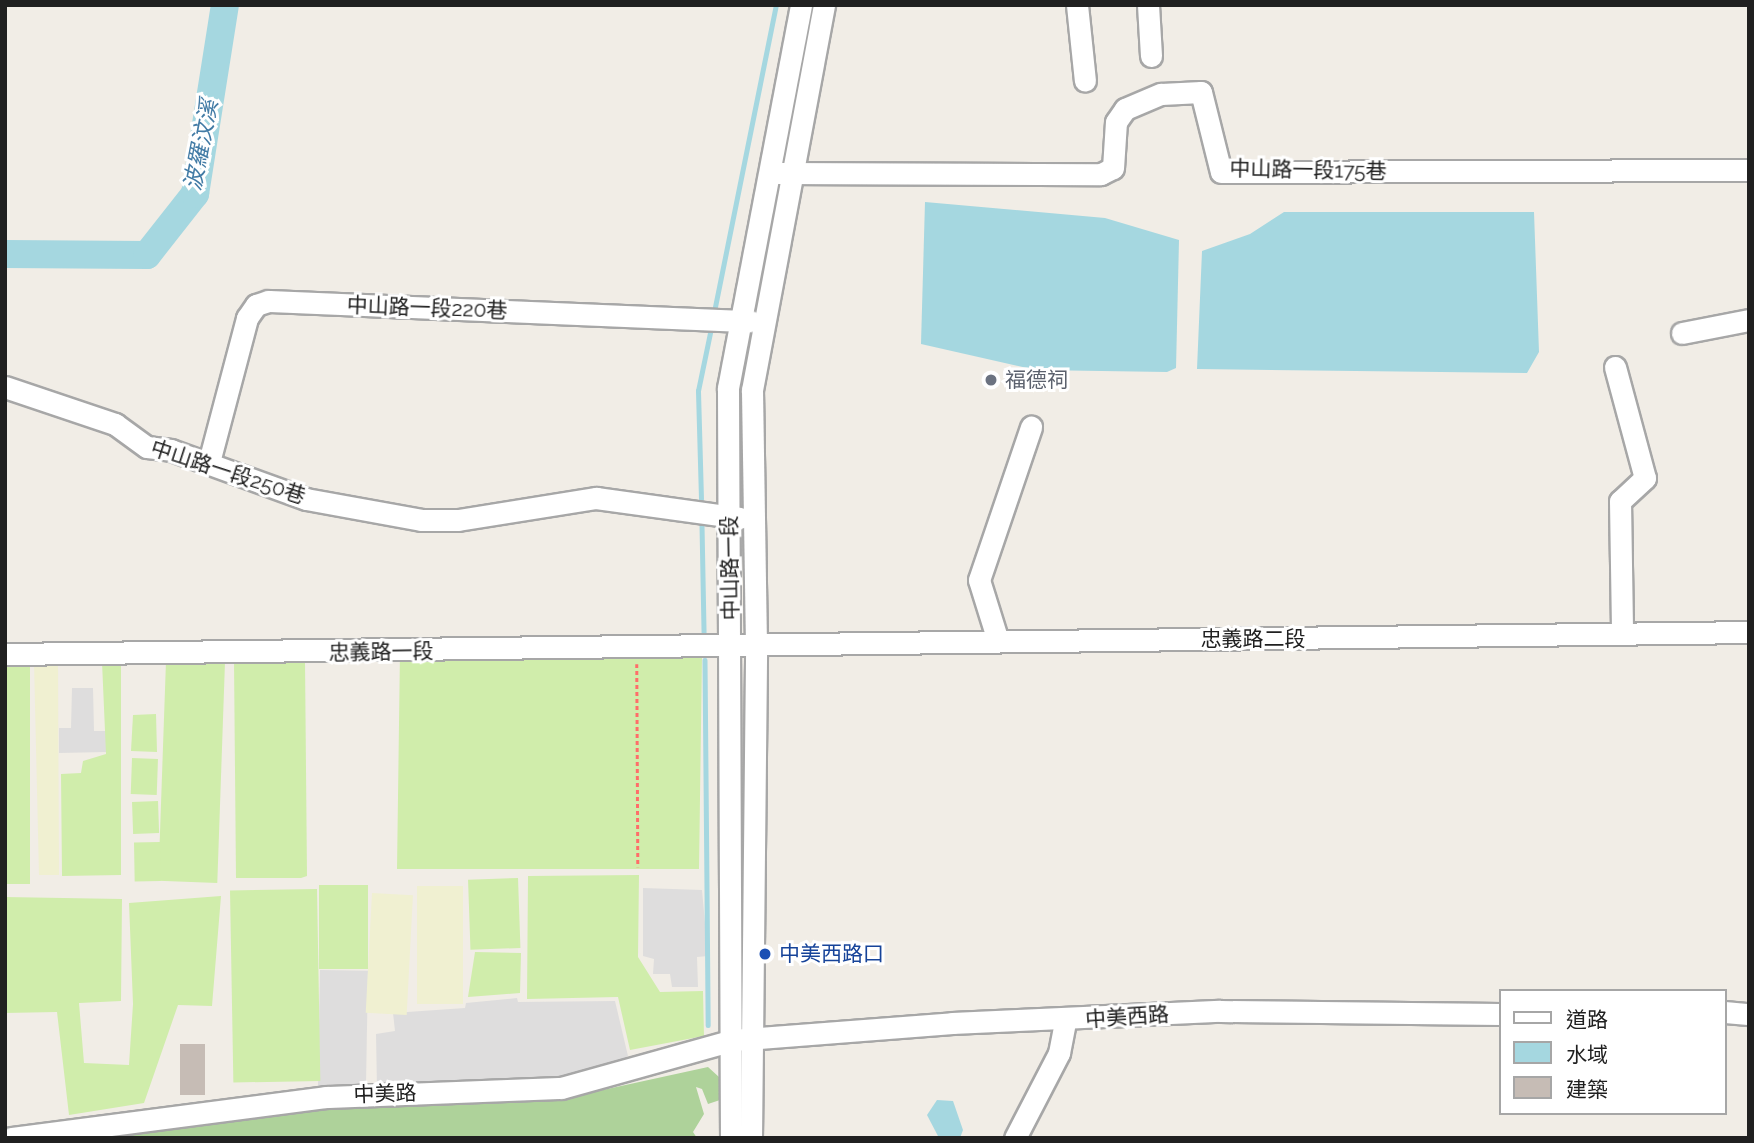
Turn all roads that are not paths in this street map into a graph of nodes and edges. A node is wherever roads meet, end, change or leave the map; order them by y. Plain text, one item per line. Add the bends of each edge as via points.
1 (801, 5) edge
2 (824, 5) edge
3 (1077, 5) edge
4 (1148, 5) edge
5 (1151, 56) dead end
6 (1085, 81) dead end
7 (1749, 170) edge
8 (782, 173) junction
9 (1749, 320) edge
10 (738, 321) junction
11 (764, 322) junction
12 (1682, 333) dead end
13 (1615, 366) dead end
14 (5, 387) edge
15 (1031, 427) dead end
16 (209, 462) junction
17 (728, 517) junction
18 (752, 519) junction
19 (1749, 632) edge
20 (1622, 634) junction
21 (998, 641) junction
22 (732, 645) junction
23 (757, 645) junction
24 (5, 654) edge
25 (1726, 1012) edge
26 (1498, 1014) edge
27 (1749, 1014) edge
28 (1065, 1021) junction
29 (744, 1041) junction
30 (11, 1138) edge
31 (731, 1138) edge
32 (751, 1138) edge
33 (1015, 1138) edge

1 - 8 street, 中山路一段
2 - 8 street, 中山路一段
3 - 6 street
4 - 5 street
7 - 8 street, 中山路一段175巷 via 1221,172 1200,92 1161,94 1125,109 1116,122 1112,168 1101,174
8 - 10 street, 中山路一段
8 - 11 street, 中山路一段
9 - 12 street
10 - 11 street, 中山路一段220巷
10 - 16 street, 中山路一段220巷 via 268,301 256,305 247,318
10 - 17 street, 中山路一段 via 728,388
11 - 18 street, 中山路一段 via 751,390
13 - 20 street via 1645,478 1620,501
14 - 16 street, 中山路一段250巷 via 115,424 147,447
15 - 21 street via 979,580
16 - 17 street, 中山路一段250巷 via 306,499 421,520 458,520 596,498
17 - 18 street, 中山路一段250巷
17 - 22 street, 中山路一段
18 - 23 street, 中山路一段
19 - 20 street, 忠義路二段
20 - 21 street, 忠義路二段
21 - 23 street, 忠義路二段
22 - 23 street, 忠義路一段
22 - 24 street, 忠義路一段
22 - 29 street, 中山路一段
23 - 29 street, 中山路一段
25 - 27 street
26 - 28 street, 中美西路 via 1220,1011
28 - 29 street, 中美西路 via 952,1023
28 - 33 street via 1059,1054
29 - 30 street, 中美路 via 561,1088 326,1097
29 - 31 street, 中山路一段
29 - 32 street, 中山路一段

